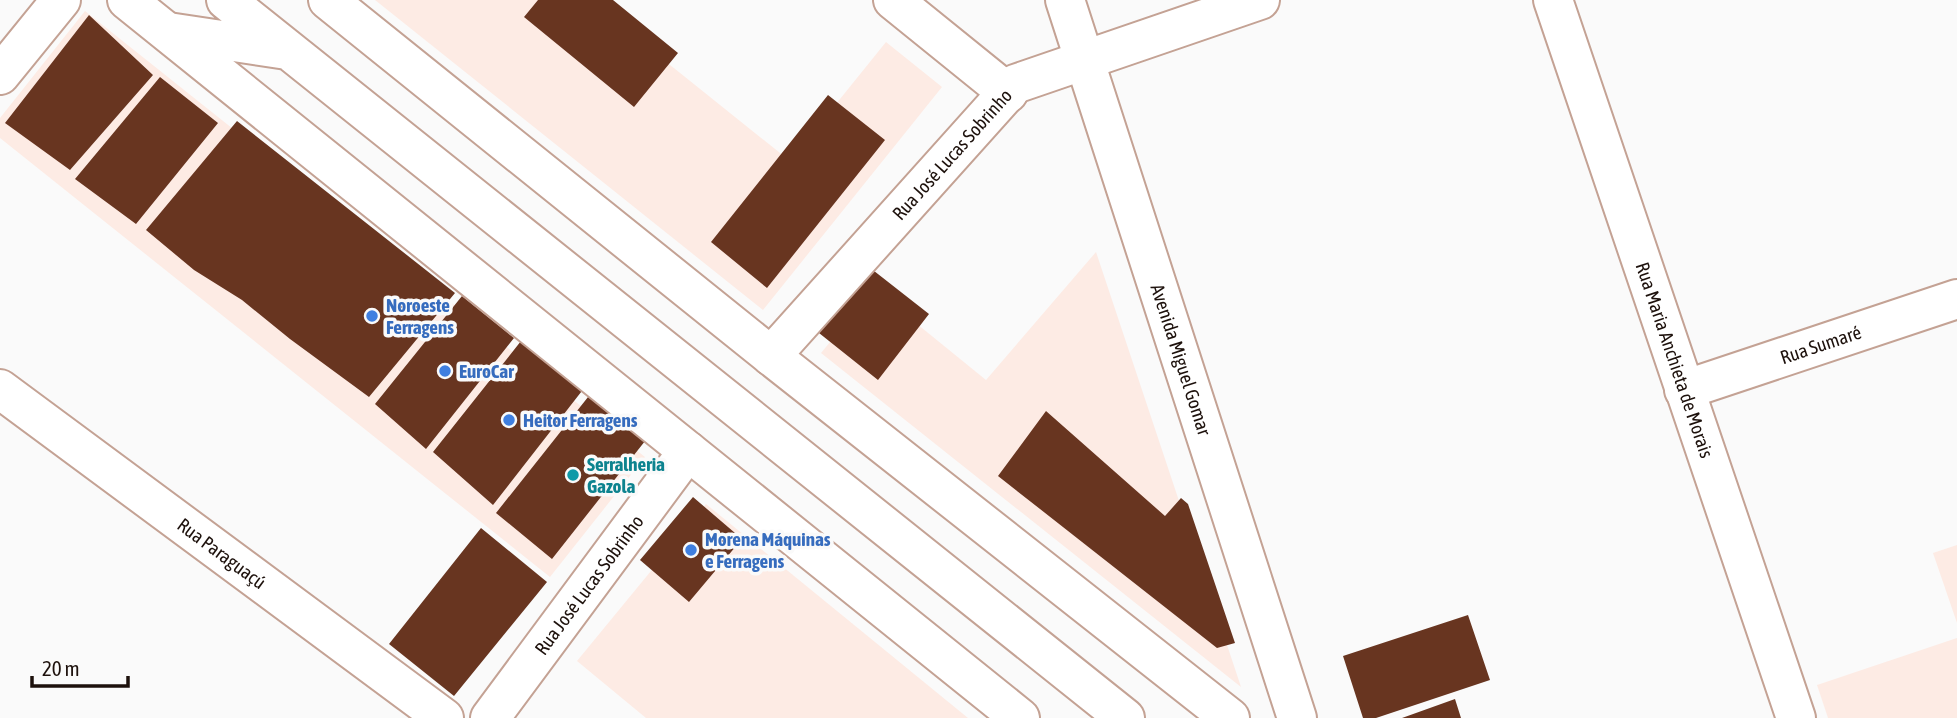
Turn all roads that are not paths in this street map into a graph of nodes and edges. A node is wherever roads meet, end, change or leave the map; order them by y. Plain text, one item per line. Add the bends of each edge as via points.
1 (61, 0) edge
2 (127, 0) edge
3 (226, 0) edge
4 (328, 0) edge
5 (892, 0) edge
6 (1065, 0) edge
7 (1260, 0) edge
8 (1553, 0) edge
9 (168, 32) junction
10 (288, 50) junction
11 (1084, 60) junction
12 (0, 75) edge
13 (1008, 93) junction
14 (1957, 299) edge
15 (771, 356) junction
16 (0, 389) edge
17 (1684, 390) junction
18 (688, 451) junction
19 (444, 718) edge
20 (490, 718) edge
21 (1020, 718) edge
22 (1125, 718) edge
23 (1230, 718) edge
24 (1297, 718) edge
25 (1796, 718) edge

1 - 12 street
2 - 9 street
3 - 10 street
4 - 15 street
5 - 13 street
6 - 11 street, Avenida Miguel Gomar
7 - 11 street, Rua José Lucas Sobrinho
8 - 17 street, Rua Maria Anchieta de Morais
9 - 10 street
9 - 18 street
10 - 22 street
11 - 13 street, Rua José Lucas Sobrinho via 1015,84
11 - 24 street, Avenida Miguel Gomar
13 - 15 street, Rua José Lucas Sobrinho
14 - 17 street, Rua Sumaré
15 - 23 street
16 - 19 street, Rua Paraguaçú
17 - 25 street, Rua Maria Anchieta de Morais
18 - 20 street, Rua José Lucas Sobrinho
18 - 21 street

